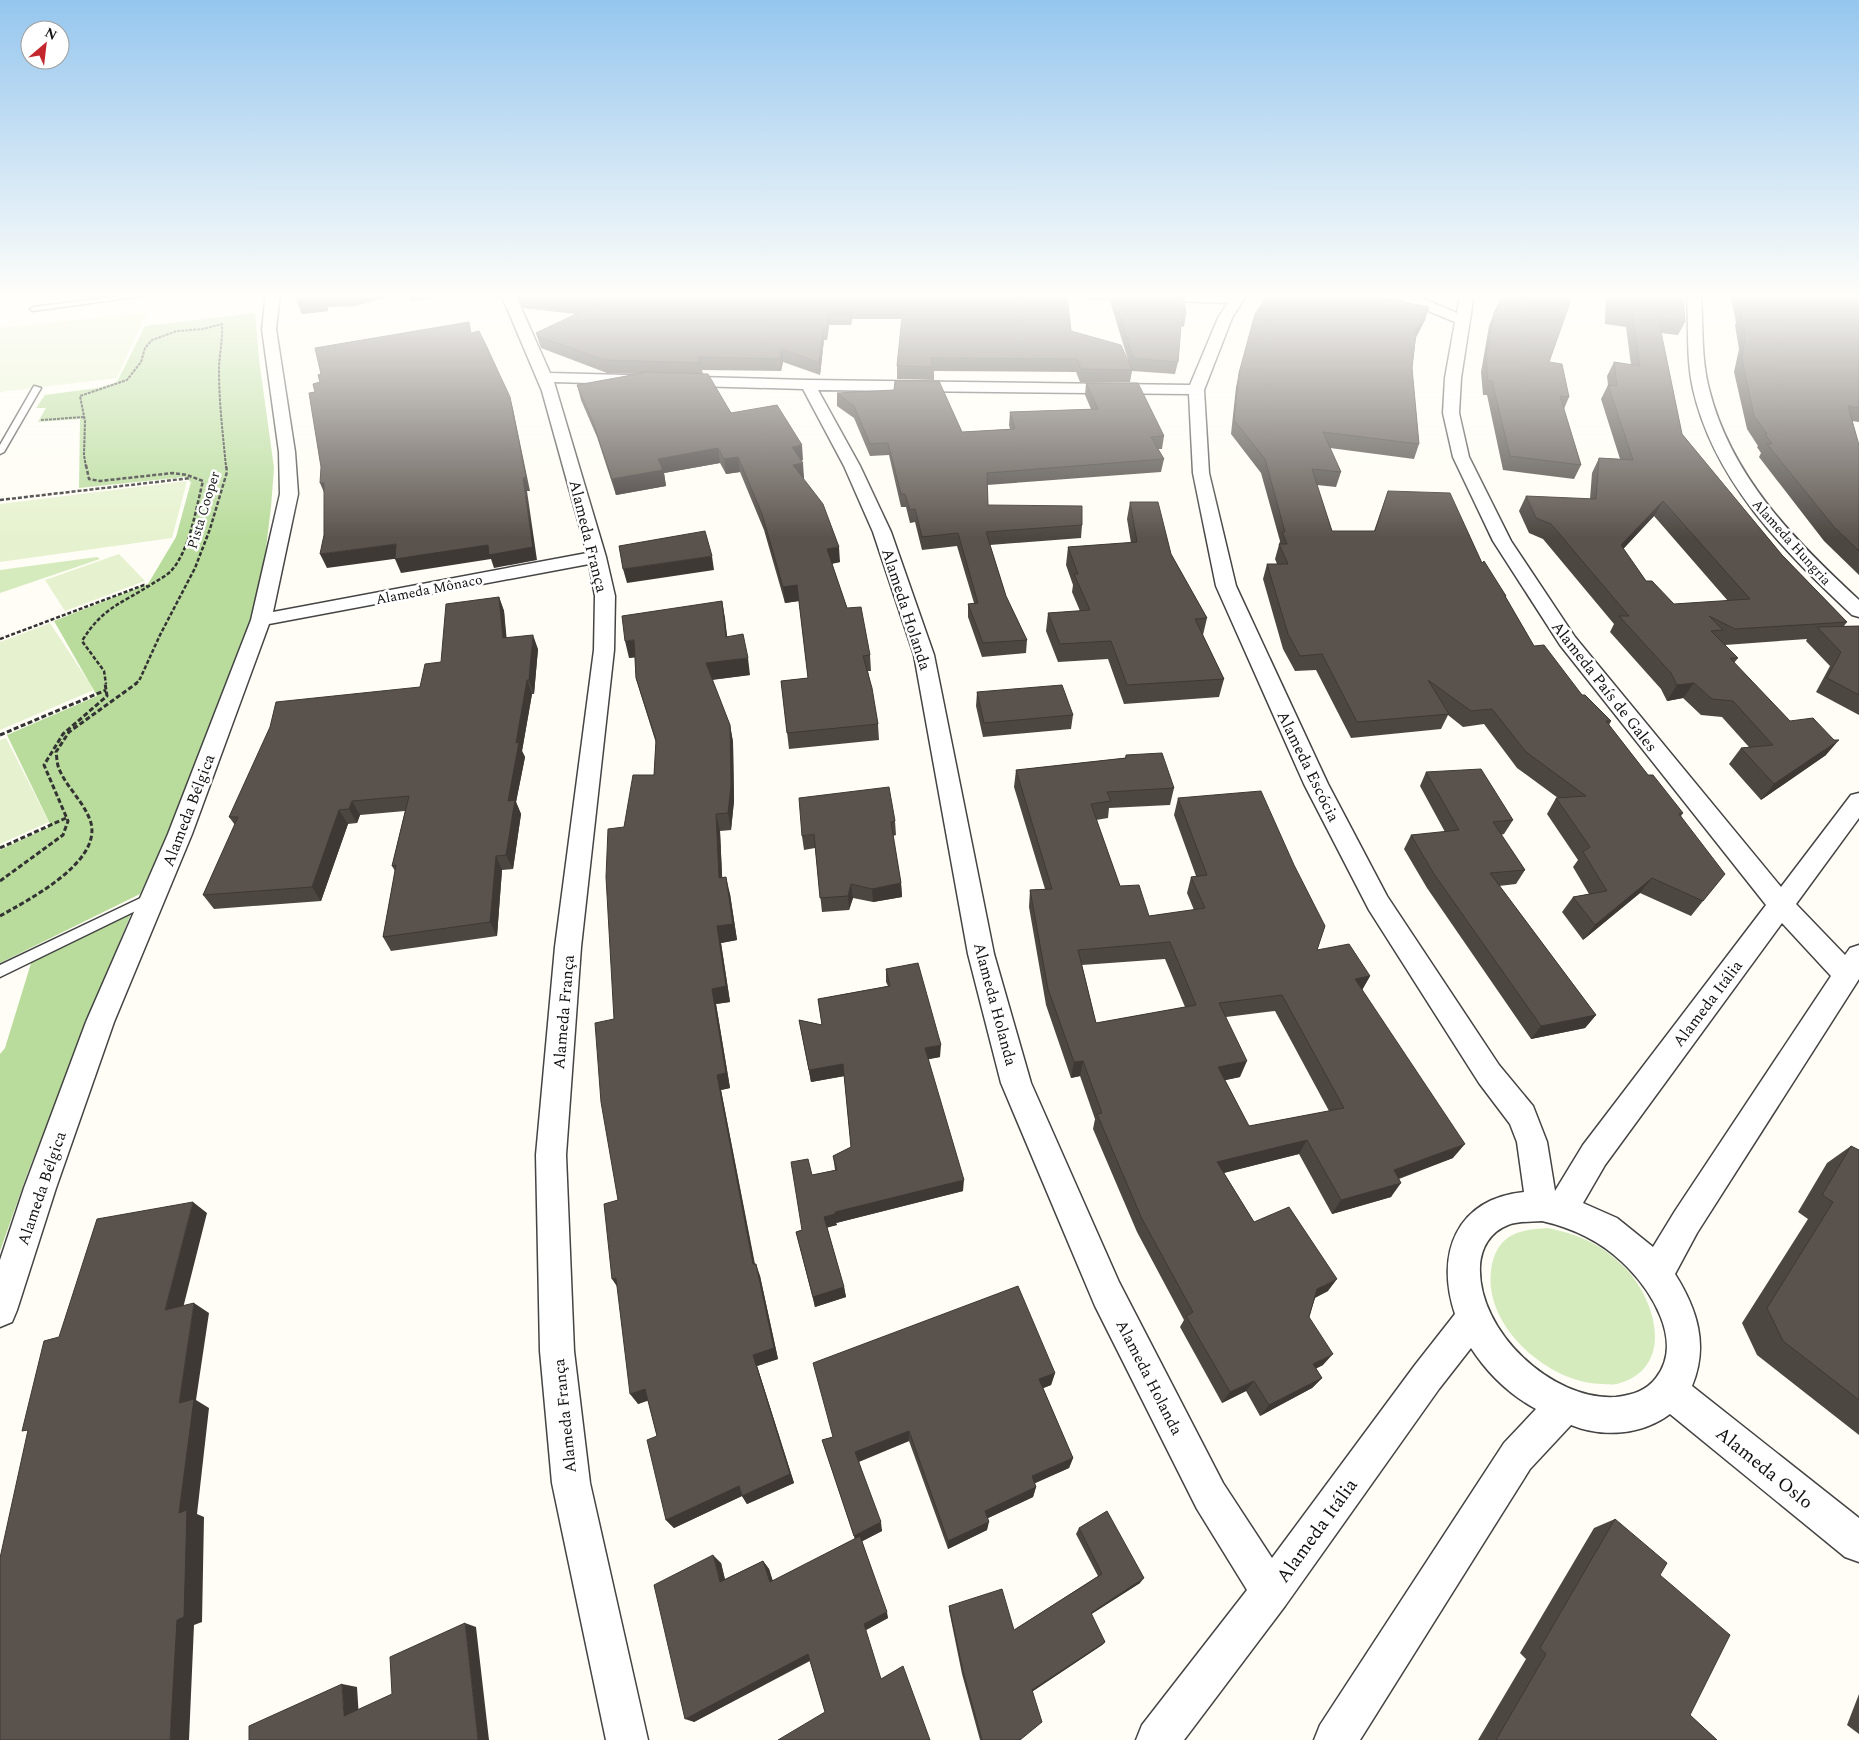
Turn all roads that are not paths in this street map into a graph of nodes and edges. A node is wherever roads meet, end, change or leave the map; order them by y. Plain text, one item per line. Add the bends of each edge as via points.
1 (276, 375) edge
2 (1202, 375) edge
3 (1452, 375) edge
4 (1699, 375) edge
5 (544, 377) joint
6 (808, 385) junction
7 (37, 388) dead end
8 (1196, 390) junction
9 (0, 452) edge
10 (597, 557) junction
11 (1859, 611) edge
12 (261, 620) junction
13 (1859, 801) edge
14 (154, 897) junction
15 (1781, 905) junction
16 (1853, 965) edge
17 (0, 971) edge
18 (1552, 1208) junction
19 (1656, 1274) junction
20 (0, 1310) edge
21 (1473, 1318) junction
22 (1670, 1391) junction
23 (1565, 1405) junction
24 (1859, 1543) edge
25 (1271, 1592) junction
26 (627, 1740) edge
27 (1157, 1740) edge
28 (1336, 1740) edge

1 - 12 street, Alameda Bélgica via 290,494
2 - 8 street, Alameda Escócia
3 - 15 street, Alameda País de Gales via 1451,413 1461,457 1502,541 1567,641
4 - 11 street, Alameda Hungria via 1712,428 1736,475 1769,521
5 - 6 street
5 - 10 street, Alameda França
6 - 8 street
6 - 25 street, Alameda Holanda via 852,466 882,532 924,655 981,954 1016,1083 1107,1294 1210,1496
7 - 9 lane
8 - 18 street, Alameda Escócia via 1201,473 1226,586 1316,784 1378,903 1489,1074 1522,1116
10 - 12 street, Alameda Mônaco
10 - 26 street, Alameda França via 605,596 604,650 568,947 551,1154 557,1351 571,1483
12 - 14 street, Alameda Bélgica
13 - 15 street, Alameda Itália
14 - 17 lane
14 - 20 street, Alameda Bélgica via 100,1022
15 - 16 street, Alameda País de Gales
15 - 18 street, Alameda Itália
16 - 19 street via 1686,1222
18 - 19 street via 1596,1223 1628,1245
18 - 21 street via 1518,1207 1496,1213 1479,1226 1468,1244 1462,1266 1464,1291
19 - 22 street via 1674,1305 1683,1337 1682,1366
21 - 23 street via 1488,1344 1510,1369 1536,1390
21 - 25 street, Alameda Itália
22 - 23 street via 1652,1407 1627,1415 1597,1414
22 - 24 street, Alameda Oslo
23 - 28 street via 1517,1456
25 - 27 street, Alameda Itália

